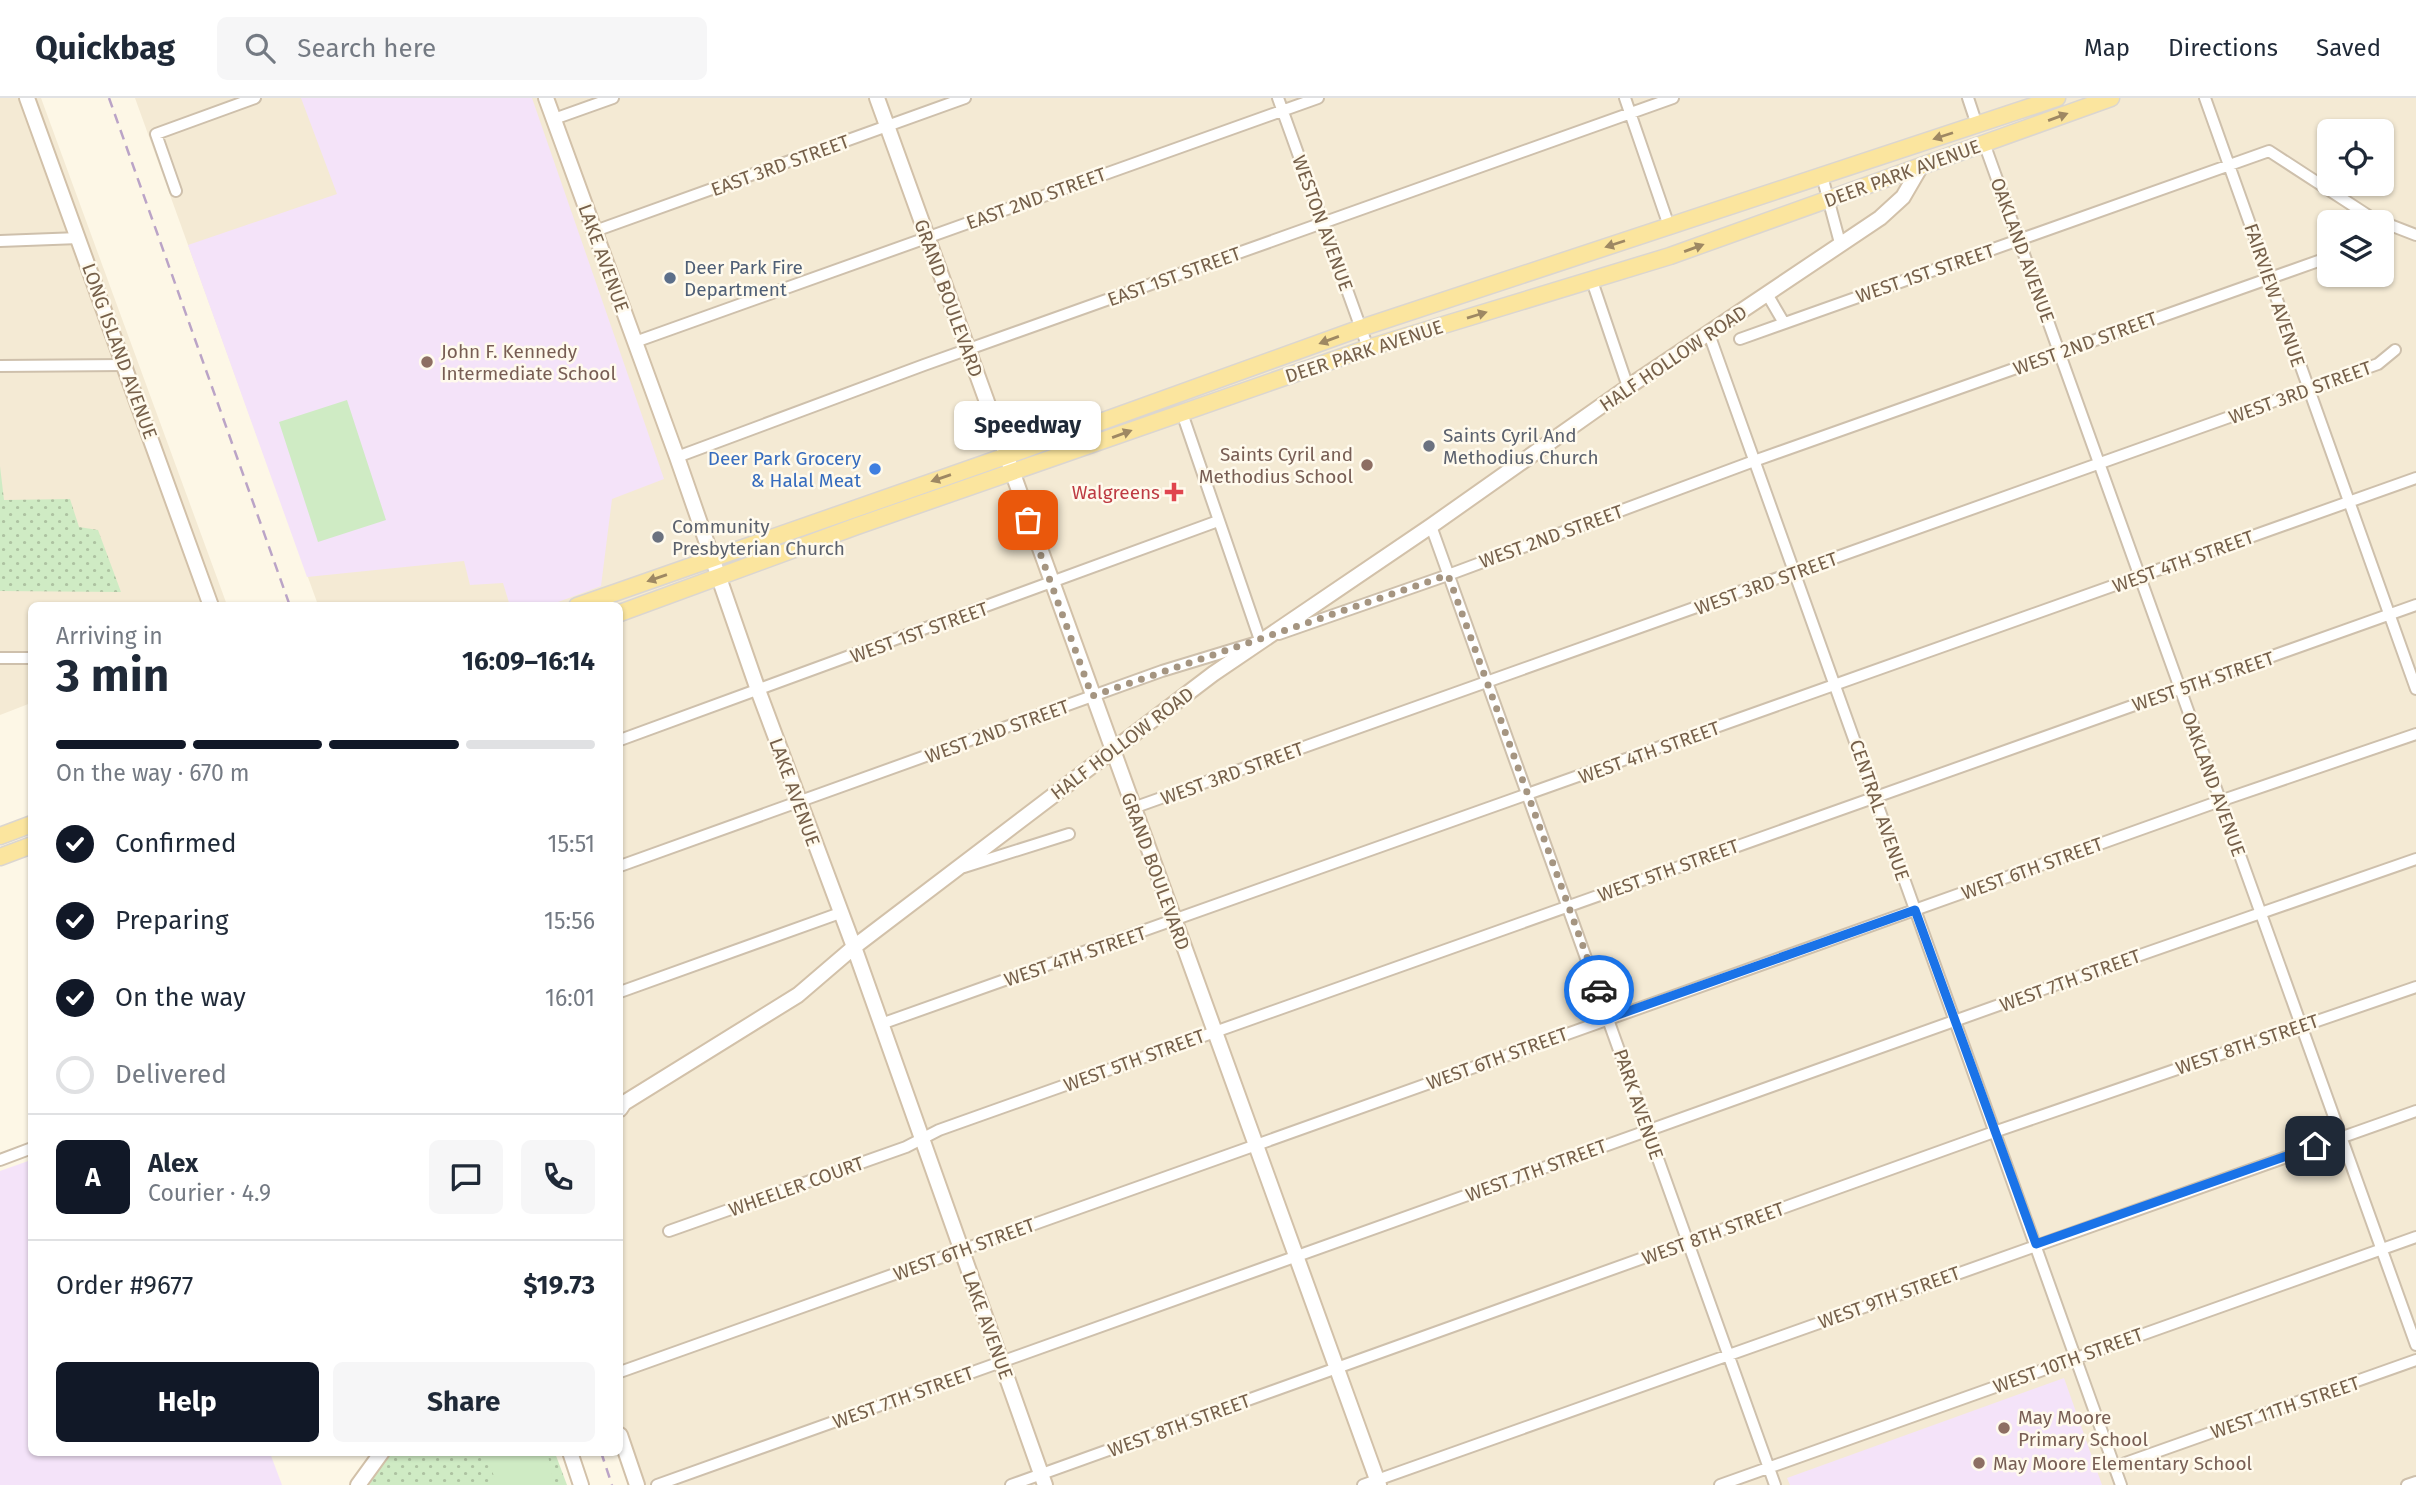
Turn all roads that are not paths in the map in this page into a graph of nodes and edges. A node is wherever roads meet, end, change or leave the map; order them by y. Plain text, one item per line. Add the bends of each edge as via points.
1 (27, 98) edge
2 (255, 98) edge
3 (546, 98) edge
4 (613, 98) edge
5 (877, 98) edge
6 (965, 98) edge
7 (1278, 98) edge
8 (1318, 98) edge
9 (1625, 98) edge
10 (1673, 98) edge
11 (1968, 98) edge
12 (2057, 98) edge
13 (2110, 98) edge
14 (2206, 98) edge
15 (234, 102) edge
16 (1283, 110) junction
17 (1630, 113) junction
18 (554, 119) junction
19 (1978, 125) junction
20 (888, 127) junction
21 (1984, 143) junction
22 (2229, 164) junction
23 (1921, 166) junction
24 (1822, 176) junction
25 (176, 191) dead end
26 (1829, 200) junction
27 (1322, 223) junction
28 (1669, 226) junction
29 (595, 231) junction
30 (2416, 235) edge
31 (927, 237) junction
32 (79, 238) junction
33 (2020, 240) junction
34 (0, 242) edge
35 (1840, 243) junction
36 (2317, 261) edge
37 (2268, 278) junction
38 (1592, 281) junction
39 (1767, 294) junction
40 (1783, 323) junction
41 (1361, 328) junction
42 (1709, 334) junction
43 (1740, 339) dead end
44 (635, 342) junction
45 (1368, 348) junction
46 (967, 350) junction
47 (2395, 350) dead end
48 (2060, 352) junction
49 (125, 365) junction
50 (0, 366) edge
51 (1628, 387) junction
52 (2308, 389) junction
53 (1182, 413) junction
54 (1006, 456) junction
55 (677, 457) junction
56 (1754, 461) junction
57 (2101, 464) junction
58 (1012, 473) junction
59 (2416, 478) edge
60 (2349, 502) junction
61 (1218, 521) junction
62 (1431, 526) junction
63 (712, 557) junction
64 (1794, 573) junction
65 (1448, 575) junction
66 (719, 576) junction
67 (2139, 578) junction
68 (1051, 584) junction
69 (210, 602) edge
70 (588, 602) edge
71 (2416, 605) edge
72 (623, 612) edge
73 (2390, 615) junction
74 (1260, 640) junction
75 (0, 658) edge
76 (28, 658) edge
77 (1487, 682) junction
78 (1836, 685) junction
79 (2180, 689) junction
80 (2416, 689) edge
81 (758, 690) junction
82 (1092, 696) junction
83 (2416, 734) edge
84 (623, 739) edge
85 (1112, 752) junction
86 (1528, 795) junction
87 (1875, 796) junction
88 (2220, 801) junction
89 (799, 802) junction
90 (1133, 808) junction
91 (27, 826) edge
92 (1069, 834) dead end
93 (0, 836) edge
94 (28, 846) edge
95 (0, 852) edge
96 (0, 857) edge
97 (2416, 859) edge
98 (623, 865) edge
99 (958, 869) junction
100 (1567, 906) junction
101 (1915, 910) junction
102 (2261, 912) junction
103 (840, 913) junction
104 (1175, 920) junction
105 (854, 947) junction
106 (2416, 987) edge
107 (623, 991) edge
108 (1609, 1018) junction
109 (1954, 1021) junction
110 (881, 1024) junction
111 (2301, 1025) junction
112 (1215, 1031) junction
113 (623, 1104) edge
114 (2416, 1111) edge
115 (1647, 1130) junction
116 (1994, 1132) junction
117 (2340, 1137) junction
118 (922, 1138) junction
119 (1257, 1144) junction
120 (28, 1150) edge
121 (0, 1160) edge
122 (669, 1231) dead end
123 (2416, 1237) edge
124 (1689, 1242) junction
125 (2036, 1244) junction
126 (2380, 1249) junction
127 (961, 1251) junction
128 (1297, 1256) junction
129 (2416, 1345) edge
130 (1728, 1354) junction
131 (2074, 1357) junction
132 (2416, 1360) edge
133 (1003, 1362) junction
134 (1337, 1368) junction
135 (623, 1371) edge
136 (623, 1444) edge
137 (379, 1456) edge
138 (571, 1456) edge
139 (2114, 1467) junction
140 (1769, 1468) junction
141 (1043, 1480) edge
142 (2416, 1482) edge
143 (1373, 1483) edge
144 (359, 1485) edge
145 (581, 1485) edge
146 (637, 1485) edge
147 (657, 1485) edge
148 (1011, 1485) edge
149 (1720, 1485) edge
150 (1775, 1485) edge
151 (2121, 1485) edge
152 (2407, 1485) edge

1 - 32 street, LONG ISLAND AVENUE
2 - 15 street
3 - 18 street, LAKE AVENUE
4 - 18 street
5 - 20 street, GRAND BOULEVARD
6 - 20 street, EAST 3RD STREET
7 - 16 street, WESTON AVENUE
8 - 16 street, EAST 2ND STREET
9 - 17 street
10 - 17 street, EAST 1ST STREET
11 - 19 street
12 - 19 main road, DEER PARK AVENUE
21 -> 13 main road, DEER PARK AVENUE
14 - 22 street, FAIRVIEW AVENUE
15 - 25 street via 156,134
16 - 27 street, WESTON AVENUE
16 - 31 street, EAST 2ND STREET
17 - 27 street, EAST 1ST STREET
17 - 28 street
18 - 29 street, LAKE AVENUE
19 -> 24 main road, DEER PARK AVENUE
20 - 29 street, EAST 3RD STREET
20 - 31 street, GRAND BOULEVARD
21 - 23 main road, DEER PARK AVENUE
21 - 33 street, OAKLAND AVENUE
22 - 30 street, WEST 1ST STREET via 2269,151 2372,218
22 - 33 street, WEST 1ST STREET
22 - 37 street, FAIRVIEW AVENUE
23 - 26 main road, DEER PARK AVENUE
23 - 35 street, HALF HOLLOW ROAD via 1906,193 1880,218
24 - 26 street
24 - 28 main road, DEER PARK AVENUE
26 - 35 street
38 -> 26 main road, DEER PARK AVENUE
27 - 41 street, WESTON AVENUE
27 - 46 street, EAST 1ST STREET
28 -> 41 main road, DEER PARK AVENUE
29 - 44 street, LAKE AVENUE
31 - 44 street, EAST 2ND STREET
31 - 46 street, GRAND BOULEVARD
32 - 34 street
32 - 49 street, LONG ISLAND AVENUE
33 - 40 street, WEST 1ST STREET
33 - 48 street, OAKLAND AVENUE
35 - 39 street, HALF HOLLOW ROAD
36 - 37 street, WEST 2ND STREET
37 - 48 street, WEST 2ND STREET
37 - 52 street, FAIRVIEW AVENUE
45 -> 38 main road, DEER PARK AVENUE
38 - 51 street
39 - 40 street
39 - 42 street, HALF HOLLOW ROAD
40 - 43 street, WEST 1ST STREET
41 - 45 street, WESTON AVENUE
41 -> 54 main road, DEER PARK AVENUE
42 - 51 street, HALF HOLLOW ROAD
42 - 56 street, CENTRAL AVENUE
44 - 55 street, LAKE AVENUE
45 - 53 main road, DEER PARK AVENUE
46 - 54 street, GRAND BOULEVARD
46 - 55 street, EAST 1ST STREET
47 - 52 street, WEST 3RD STREET via 2378,365
48 - 56 street, WEST 2ND STREET
48 - 57 street, OAKLAND AVENUE
49 - 50 street
49 - 69 street, LONG ISLAND AVENUE
51 - 62 street, HALF HOLLOW ROAD
52 - 57 street, WEST 3RD STREET
52 - 60 street, FAIRVIEW AVENUE
58 -> 53 main road, DEER PARK AVENUE
53 - 61 street
54 - 58 street, GRAND BOULEVARD
54 -> 63 main road, DEER PARK AVENUE
55 - 63 street, LAKE AVENUE
56 - 64 street, CENTRAL AVENUE
56 - 65 street, WEST 2ND STREET
57 - 64 street, WEST 3RD STREET
57 - 67 street, OAKLAND AVENUE
58 - 66 main road, DEER PARK AVENUE
58 - 68 street, GRAND BOULEVARD
59 - 60 street, WEST 4TH STREET
60 - 67 street, WEST 4TH STREET
60 - 73 street, FAIRVIEW AVENUE
61 - 68 street, WEST 1ST STREET
61 - 74 street
62 - 65 street, PARK AVENUE
62 - 74 street, HALF HOLLOW ROAD
63 - 66 street, LAKE AVENUE
63 -> 70 main road, DEER PARK AVENUE
64 - 77 street, WEST 3RD STREET
64 - 78 street, CENTRAL AVENUE
65 - 74 street, WEST 2ND STREET
65 - 77 street, PARK AVENUE
66 - 72 main road, DEER PARK AVENUE
66 - 81 street, LAKE AVENUE
67 - 78 street, WEST 4TH STREET
67 - 79 street, OAKLAND AVENUE
68 - 81 street, WEST 1ST STREET
68 - 82 street, GRAND BOULEVARD
71 - 73 street, WEST 5TH STREET
73 - 79 street, WEST 5TH STREET
73 - 80 street, FAIRVIEW AVENUE
74 - 82 street, WEST 2ND STREET
74 - 85 street, HALF HOLLOW ROAD
75 - 76 street
77 - 86 street, PARK AVENUE
77 - 90 street, WEST 3RD STREET
78 - 86 street, WEST 4TH STREET
78 - 87 street, CENTRAL AVENUE
79 - 87 street, WEST 5TH STREET
79 - 88 street, OAKLAND AVENUE
81 - 84 street, WEST 1ST STREET
81 - 89 street, LAKE AVENUE
82 - 85 street, GRAND BOULEVARD
82 - 89 street, WEST 2ND STREET
83 - 88 street, WEST 6TH STREET
85 - 90 street, GRAND BOULEVARD
85 - 99 street, HALF HOLLOW ROAD
86 - 100 street, PARK AVENUE
86 - 104 street, WEST 4TH STREET
87 - 100 street, WEST 5TH STREET
87 - 101 street, CENTRAL AVENUE
88 - 101 street, WEST 6TH STREET
88 - 102 street, OAKLAND AVENUE
89 - 98 street, WEST 2ND STREET
89 - 103 street, LAKE AVENUE
90 - 104 street, GRAND BOULEVARD
91 - 93 main road
91 - 95 main road
92 - 99 street
94 - 96 main road
97 - 102 street, WEST 7TH STREET
99 - 105 street, HALF HOLLOW ROAD
100 - 108 street, PARK AVENUE
100 - 112 street, WEST 5TH STREET
101 - 108 street, WEST 6TH STREET
101 - 109 street, CENTRAL AVENUE
102 - 109 street, WEST 7TH STREET
102 - 111 street, OAKLAND AVENUE
103 - 105 street, LAKE AVENUE
103 - 107 street
104 - 110 street, WEST 4TH STREET
104 - 112 street, GRAND BOULEVARD
105 - 110 street, LAKE AVENUE
105 - 113 street, HALF HOLLOW ROAD via 798,995
106 - 111 street, WEST 8TH STREET
108 - 115 street, PARK AVENUE
108 - 119 street, WEST 6TH STREET
109 - 115 street, WEST 7TH STREET
109 - 116 street, CENTRAL AVENUE
110 - 118 street, LAKE AVENUE
111 - 116 street, WEST 8TH STREET
111 - 117 street, OAKLAND AVENUE
112 - 118 street, WEST 5TH STREET
112 - 119 street, GRAND BOULEVARD
114 - 117 street, WEST 9TH STREET
115 - 124 street, PARK AVENUE
115 - 128 street, WEST 7TH STREET
116 - 124 street, WEST 8TH STREET
116 - 125 street, CENTRAL AVENUE
117 - 125 street, WEST 9TH STREET
117 - 126 street, OAKLAND AVENUE
118 - 122 street, WHEELER COURT
118 - 127 street, LAKE AVENUE
119 - 127 street, WEST 6TH STREET
119 - 128 street, GRAND BOULEVARD
120 - 121 street
123 - 126 street, WEST 10TH STREET
124 - 130 street, PARK AVENUE
124 - 134 street, WEST 8TH STREET
125 - 130 street, WEST 9TH STREET
125 - 131 street, CENTRAL AVENUE
126 - 129 street, OAKLAND AVENUE
126 - 131 street, WEST 10TH STREET
127 - 133 street, LAKE AVENUE
127 - 135 street, WEST 6TH STREET
128 - 133 street, WEST 7TH STREET
128 - 134 street, GRAND BOULEVARD
130 - 140 street, PARK AVENUE
130 - 143 street, WEST 9TH STREET
131 - 139 street, CENTRAL AVENUE
131 - 140 street, WEST 10TH STREET
132 - 139 street, WEST 11TH STREET
133 - 141 street, LAKE AVENUE
133 - 147 street, WEST 7TH STREET
134 - 141 street, WEST 8TH STREET
134 - 143 street, GRAND BOULEVARD
136 - 146 street
137 - 144 street
138 - 145 street
139 - 151 street, CENTRAL AVENUE
140 - 149 street, WEST 10TH STREET
140 - 150 street, PARK AVENUE
141 - 148 street, WEST 8TH STREET
142 - 152 street

